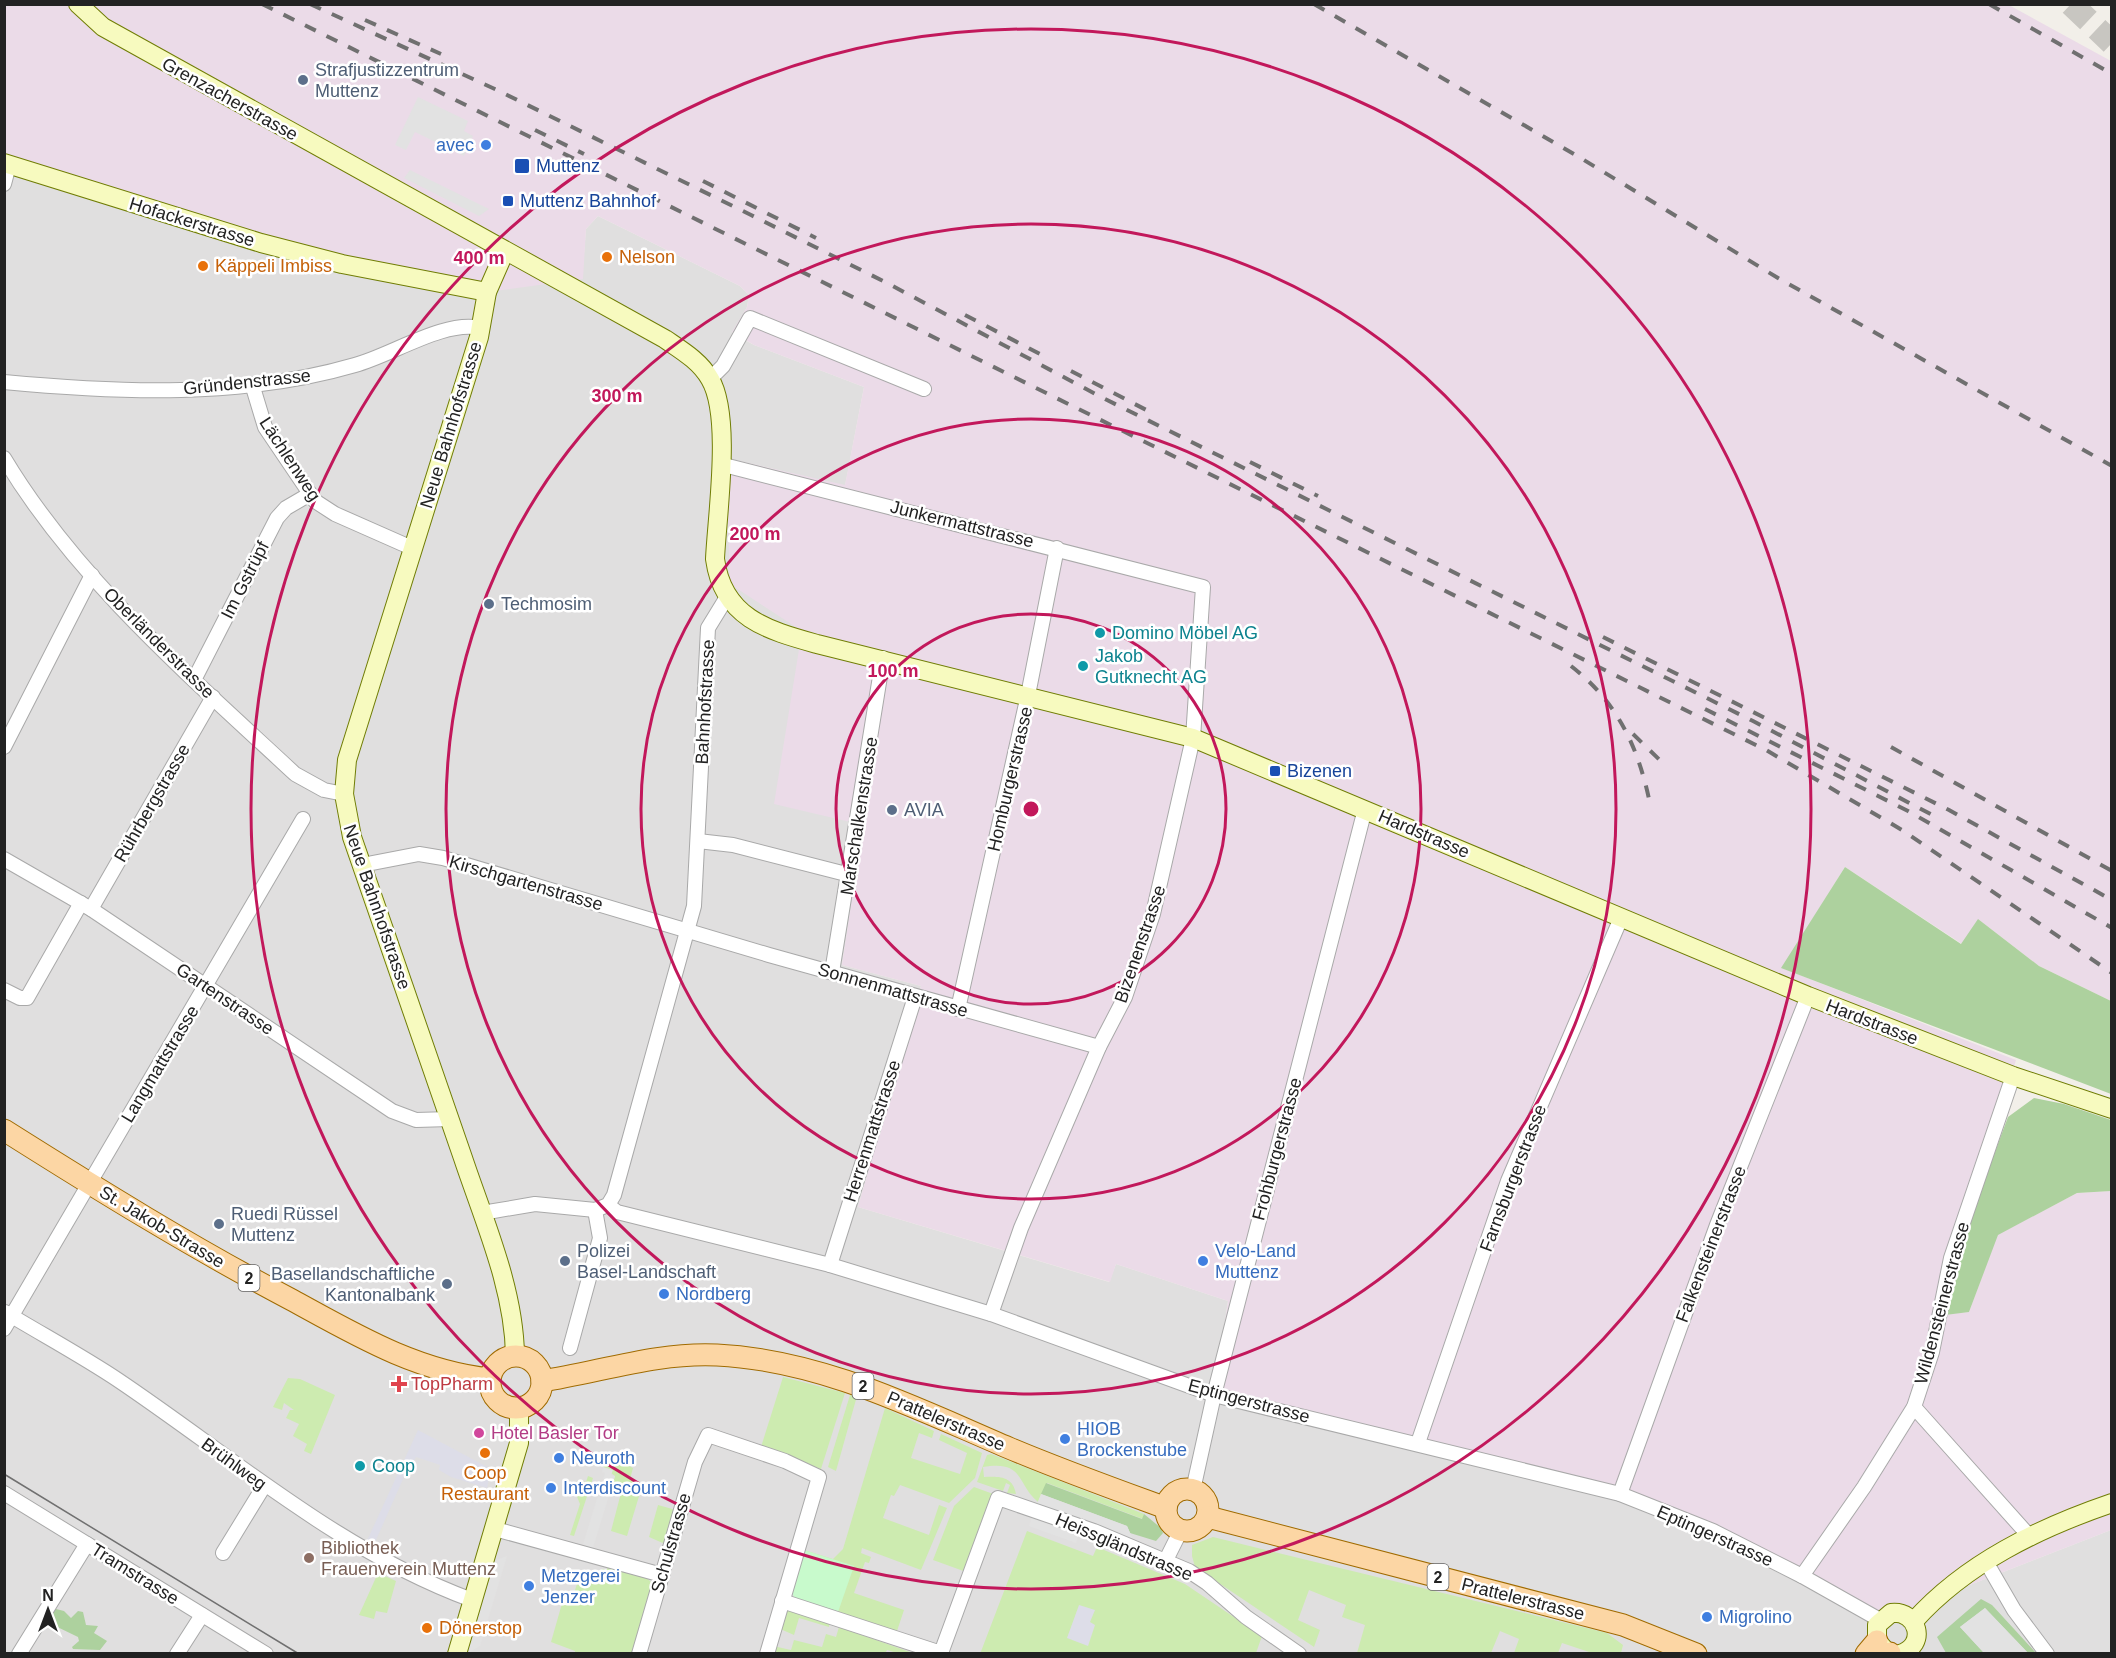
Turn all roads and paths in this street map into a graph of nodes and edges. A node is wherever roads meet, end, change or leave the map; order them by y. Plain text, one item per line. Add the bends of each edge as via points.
1 (78, 4) edge
2 (7, 164) edge
3 (4, 184) edge
4 (505, 252) junction
5 (487, 292) junction
6 (480, 328) junction
7 (710, 379) junction
8 (4, 382) edge
9 (252, 384) junction
10 (924, 389) dead end
11 (4, 458) edge
12 (720, 464) junction
13 (310, 494) junction
14 (412, 548) junction
15 (1057, 548) junction
16 (92, 575) junction
17 (1203, 587) joint
18 (727, 597) junction
19 (883, 658) junction
20 (195, 678) junction
21 (1028, 695) junction
22 (213, 697) junction
23 (1193, 738) junction
24 (4, 747) edge
25 (344, 794) junction
26 (1365, 809) junction
27 (303, 819) dead end
28 (698, 841) junction
29 (4, 859) edge
30 (362, 865) junction
31 (850, 875) junction
32 (86, 906) junction
33 (1621, 918) junction
34 (688, 930) junction
35 (832, 972) junction
36 (207, 986) junction
37 (4, 990) edge
38 (1808, 996) junction
39 (915, 998) junction
40 (958, 1009) junction
41 (1098, 1047) junction
42 (2013, 1076) junction
43 (2112, 1109) edge
44 (450, 1119) junction
45 (5, 1131) edge
46 (88, 1184) junction
47 (602, 1208) junction
48 (482, 1213) junction
49 (830, 1265) junction
50 (8, 1314) edge
51 (991, 1314) junction
52 (4, 1329) edge
53 (570, 1348) dead end
54 (515, 1355) junction
55 (490, 1379) junction
56 (542, 1381) junction
57 (1214, 1395) junction
58 (1914, 1407) junction
59 (519, 1408) junction
60 (1418, 1443) junction
61 (264, 1486) junction
62 (1193, 1490) junction
63 (4, 1493) edge
64 (1620, 1494) junction
65 (2112, 1503) edge
66 (1166, 1508) junction
67 (1208, 1516) junction
68 (495, 1529) junction
69 (1181, 1530) junction
70 (2031, 1538) junction
71 (87, 1544) junction
72 (223, 1553) dead end
73 (1166, 1560) junction
74 (1984, 1560) junction
75 (663, 1575) junction
76 (1802, 1576) junction
77 (472, 1600) junction
78 (782, 1601) junction
79 (201, 1615) junction
80 (1880, 1620) junction
81 (1914, 1621) junction
82 (1667, 1641) junction
83 (1883, 1651) edge
84 (1912, 1651) edge
85 (19, 1653) edge
86 (177, 1653) edge
87 (266, 1653) edge
88 (457, 1653) edge
89 (639, 1653) edge
90 (767, 1653) edge
91 (941, 1653) edge
92 (1299, 1653) edge
93 (1690, 1653) edge
94 (1696, 1653) edge
95 (1707, 1653) edge
96 (2048, 1653) edge

1 - 4 street, Grenzacherstrasse via 103,27
2 - 3 street
2 - 5 street, Hofackerstrasse via 261,243 342,264
4 - 5 street, Neue Bahnhofstrasse
4 - 7 street via 665,339 697,362
5 - 6 street, Neue Bahnhofstrasse
6 - 9 street, Gründenstrasse via 452,328 358,364 291,380
6 - 14 street, Neue Bahnhofstrasse
7 - 10 street via 723,366 750,318
7 - 12 street via 719,408
8 - 9 street, Gründenstrasse via 145,391
9 - 13 street, Lächlenweg via 265,427
11 - 16 street, Oberländerstrasse
12 - 15 street, Junkermattstrasse
12 - 18 street via 715,559 717,577
13 - 14 street, Lächlenweg via 322,507
13 - 20 street, Im Gstrüpf via 286,508 278,518
14 - 25 street, Neue Bahnhofstrasse via 347,760
15 - 17 street, Junkermattstrasse
15 - 21 street, Homburgerstrasse
16 - 20 street, Oberländerstrasse
16 - 24 street
17 - 23 street, Bizenenstrasse
18 - 19 street, Hardstrasse via 757,623 778,633
18 - 28 street, Bahnhofstrasse via 708,628
19 - 21 street, Hardstrasse
19 - 31 street, Marschalkenstrasse
20 - 22 street, Oberländerstrasse
21 - 23 street, Hardstrasse
21 - 40 street, Homburgerstrasse
22 - 25 street, Oberländerstrasse via 295,774 324,790
22 - 32 street, Rührbergstrasse
23 - 26 street, Hardstrasse
23 - 41 street, Bizenenstrasse via 1153,914 1125,997
25 - 30 street, Neue Bahnhofstrasse via 346,819
26 - 33 street, Hardstrasse
26 - 57 street, Frohburgerstrasse
27 - 36 street, Langmattstrasse
28 - 31 street via 733,845
28 - 34 street, Bahnhofstrasse via 694,906
29 - 32 street, Gartenstrasse
30 - 34 street, Kirschgartenstrasse via 419,855 443,858
30 - 44 street, Neue Bahnhofstrasse
31 - 35 street, Marschalkenstrasse
32 - 36 street, Gartenstrasse
32 - 37 street, Rührbergstrasse via 27,998
33 - 38 street, Hardstrasse
33 - 60 street, Farnsburgerstrasse via 1508,1181
34 - 35 street, Sonnenmattstrasse
34 - 47 street, Bahnhofstrasse via 614,1195
35 - 39 street, Sonnenmattstrasse
36 - 44 street, Gartenstrasse via 392,1111 416,1120
36 - 46 street, Langmattstrasse
38 - 42 street, Hardstrasse
38 - 64 street, Falkensteinerstrasse via 1717,1225
39 - 40 street, Sonnenmattstrasse
39 - 49 street, Herrenmattstrasse
40 - 41 street, Sonnenmattstrasse
41 - 51 street, Bizenenstrasse via 1021,1228
42 - 43 street, Hardstrasse
42 - 58 street, Wildensteinerstrasse via 1951,1258 1932,1352
44 - 48 street, Neue Bahnhofstrasse
45 - 46 main road, St. Jakob-Strasse / 2
46 - 50 street, Langmattstrasse
46 - 55 main road, St. Jakob-Strasse / 2 via 195,1249 382,1349 445,1371
47 - 48 street via 535,1204
47 - 49 street, Eptingerstrasse
47 - 53 street via 600,1238
48 - 54 street, Neue Bahnhofstrasse via 504,1285
49 - 51 street, Eptingerstrasse
50 - 52 street, Langmattstrasse
50 - 61 street, Brühlweg via 118,1380
51 - 57 street, Eptingerstrasse
54 - 55 main road via 501,1360
54 - 56 main road via 531,1360
55 - 59 main road via 498,1400
56 - 59 main road via 542,1389 533,1402
56 - 66 main road, Prattelerstrasse / 2 via 667,1356 718,1355 817,1372 867,1387 1011,1449
57 - 60 street, Eptingerstrasse
57 - 62 street, Frohburgerstrasse
58 - 70 street
58 - 76 street, Wildensteinerstrasse
59 - 68 street via 519,1443
60 - 64 street, Eptingerstrasse
61 - 72 street
61 - 77 street, Brühlweg via 314,1520 413,1576
62 - 66 main road via 1176,1493
62 - 67 main road via 1204,1497
63 - 71 street, Tramstrasse
64 - 76 street, Eptingerstrasse via 1713,1532
65 - 70 street
66 - 69 main road via 1170,1522
67 - 69 main road via 1200,1527
67 - 82 main road, Prattelerstrasse / 2 via 1623,1625
68 - 75 street
68 - 77 street
69 - 73 street
70 - 74 street
71 - 79 street, Tramstrasse
71 - 85 street
73 - 91 street, Heissgländstrasse via 998,1498
73 - 92 street, Heissgländstrasse via 1207,1583 1246,1617
74 - 81 street via 1955,1581
74 - 96 street via 2014,1610
75 - 78 street, Schulstrasse via 694,1462 708,1435 785,1461 819,1478
75 - 89 street, Schulstrasse
76 - 80 street, Eptingerstrasse
77 - 88 street
78 - 90 street
78 - 91 street
79 - 86 street
79 - 87 street, Tramstrasse
80 - 81 street via 1897,1612
80 - 83 street via 1876,1630
81 - 84 street via 1918,1633
82 - 93 main road
82 - 94 main road, Prattelerstrasse / 2
82 - 95 main road

